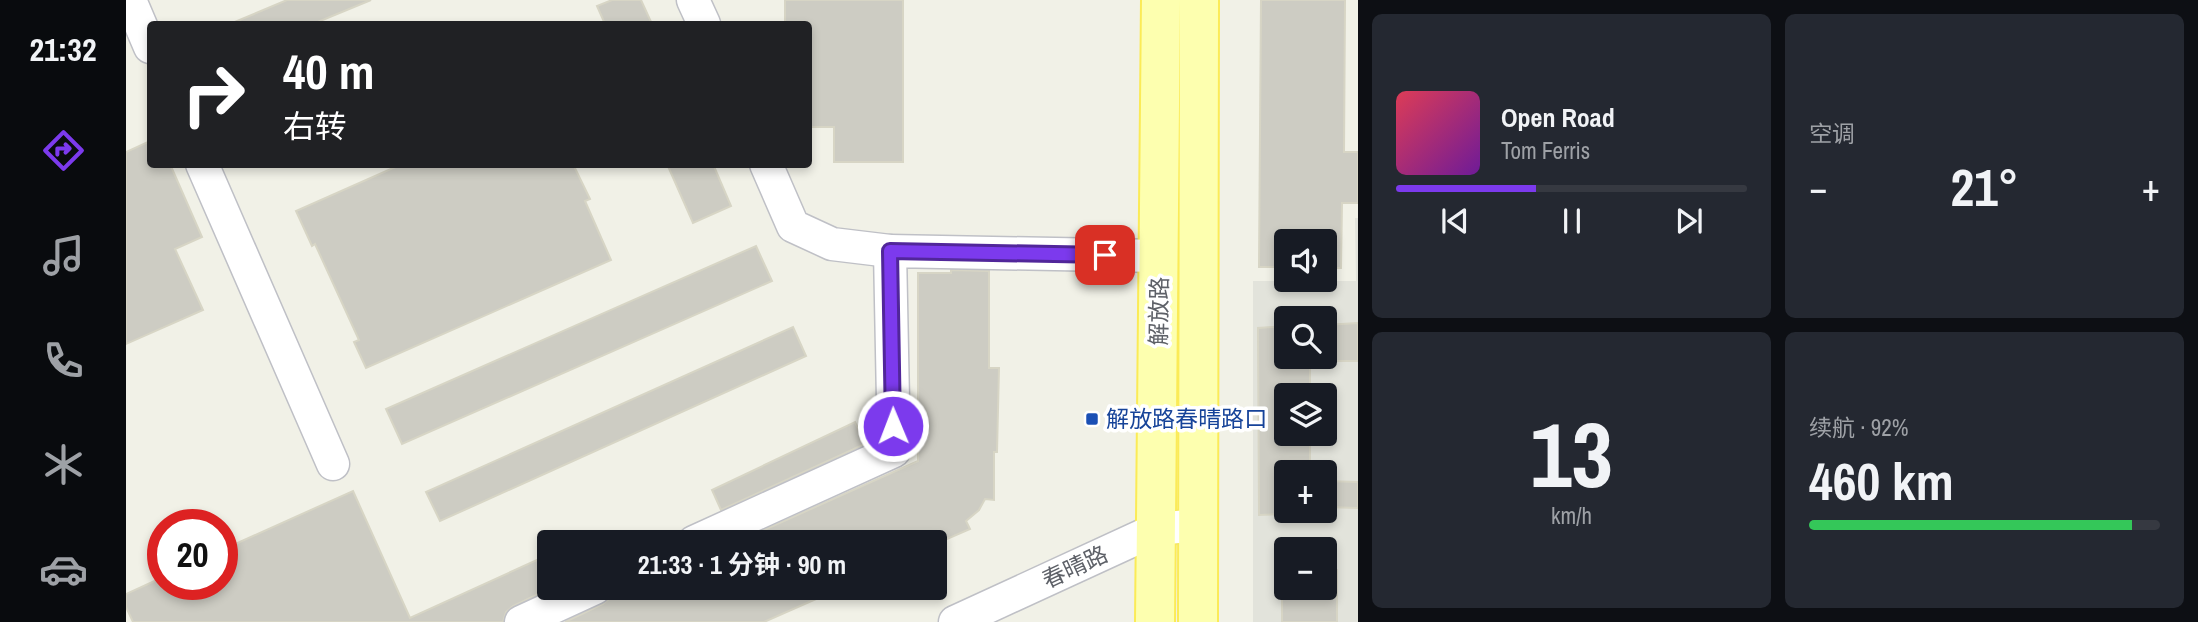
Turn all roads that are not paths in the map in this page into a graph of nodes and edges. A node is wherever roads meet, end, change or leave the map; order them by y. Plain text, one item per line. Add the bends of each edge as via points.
1 (130, 0) edge
2 (693, 0) edge
3 (1161, 0) edge
4 (1199, 0) edge
5 (703, 21) edge
6 (147, 40) edge
7 (204, 168) edge
8 (768, 168) edge
9 (890, 251) junction
10 (1159, 256) junction
11 (333, 464) dead end
12 (1198, 525) junction
13 (1157, 529) junction
14 (720, 530) edge
15 (569, 600) edge
16 (521, 622) edge
17 (955, 622) edge
18 (1155, 622) edge
19 (1198, 622) edge

1 - 6 street
2 - 5 street
3 - 10 main road, 解放路
4 - 12 main road, 解放路
7 - 11 street
8 - 9 street via 793,226 832,244
9 - 10 street
9 - 14 street via 894,451
10 - 13 main road, 解放路
12 - 13 street, 春晴路
12 - 19 main road, 解放路
13 - 17 street, 春晴路
13 - 18 main road, 解放路
15 - 16 street

